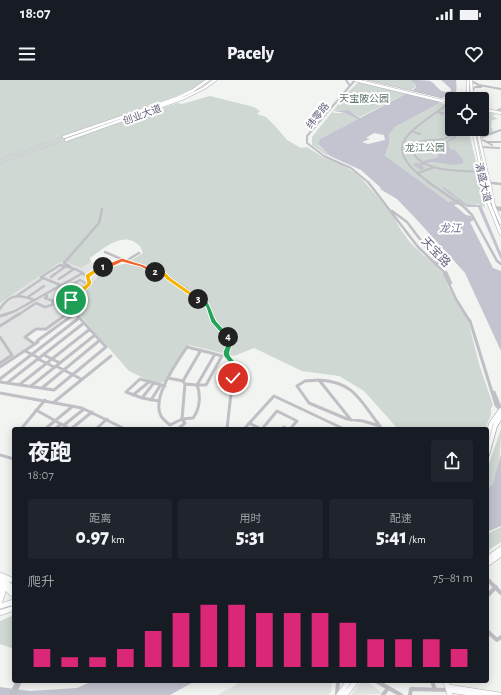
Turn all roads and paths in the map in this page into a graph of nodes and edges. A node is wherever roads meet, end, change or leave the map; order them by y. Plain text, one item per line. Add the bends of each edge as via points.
1 (208, 80) edge
2 (215, 80) edge
3 (346, 80) edge
4 (355, 80) edge
5 (360, 80) edge
6 (468, 80) edge
7 (471, 80) edge
8 (350, 86) junction
9 (501, 90) edge
10 (472, 91) joint
11 (468, 92) edge
12 (443, 101) joint
13 (445, 106) dead end
14 (489, 110) edge
15 (489, 111) edge
16 (497, 111) dead end
17 (501, 111) edge
18 (438, 112) junction
19 (442, 114) dead end
20 (431, 116) junction
21 (435, 118) dead end
22 (501, 130) edge
23 (411, 131) junction
24 (420, 134) dead end
25 (450, 136) edge
26 (475, 136) edge
27 (477, 136) edge
28 (482, 137) dead end
29 (483, 140) dead end
30 (500, 140) edge
31 (307, 142) junction
32 (488, 142) junction
33 (492, 145) dead end
34 (481, 147) junction
35 (435, 167) junction
36 (482, 172) junction
37 (418, 173) junction
38 (492, 183) dead end
39 (501, 184) edge
40 (494, 208) junction
41 (102, 209) dead end
42 (501, 209) edge
43 (501, 223) edge
44 (501, 234) edge
45 (105, 252) dead end
46 (139, 253) dead end
47 (124, 261) junction
48 (501, 264) edge
49 (66, 266) junction
50 (74, 269) junction
51 (85, 274) junction
52 (51, 277) dead end
53 (43, 278) junction
54 (59, 279) dead end
55 (60, 285) junction
56 (44, 286) dead end
57 (69, 290) junction
58 (45, 294) junction
59 (17, 295) junction
60 (28, 297) junction
61 (34, 300) junction
62 (53, 301) junction
63 (0, 309) edge
64 (0, 316) edge
65 (79, 318) junction
66 (84, 323) junction
67 (0, 326) edge
68 (90, 329) junction
69 (95, 335) junction
70 (0, 337) edge
71 (100, 340) junction
72 (33, 343) dead end
73 (201, 350) junction
74 (25, 351) junction
75 (32, 354) junction
76 (215, 354) junction
77 (44, 355) junction
78 (111, 356) dead end
79 (39, 359) junction
80 (52, 359) junction
81 (0, 363) edge
82 (46, 363) junction
83 (60, 363) junction
84 (0, 367) edge
85 (55, 367) junction
86 (64, 370) junction
87 (72, 374) junction
88 (0, 378) edge
89 (168, 378) junction
90 (81, 379) junction
91 (319, 380) junction
92 (0, 382) edge
93 (149, 382) junction
94 (7, 383) junction
95 (184, 383) junction
96 (153, 384) junction
97 (197, 384) junction
98 (19, 385) junction
99 (31, 386) junction
100 (160, 386) junction
101 (165, 386) junction
102 (42, 388) junction
103 (0, 393) edge
104 (133, 395) junction
105 (142, 398) junction
106 (45, 400) junction
107 (151, 400) junction
108 (159, 401) junction
109 (54, 402) junction
110 (73, 406) junction
111 (84, 409) junction
112 (36, 410) junction
113 (501, 410) edge
114 (92, 412) junction
115 (501, 416) edge
116 (107, 419) junction
117 (182, 419) junction
118 (56, 420) junction
119 (351, 420) junction
120 (249, 423) junction
121 (23, 427) edge
122 (47, 427) edge
123 (66, 427) edge
124 (98, 427) edge
125 (121, 427) edge
126 (180, 427) edge
127 (228, 427) edge
128 (246, 427) edge
129 (258, 427) edge
130 (264, 427) edge
131 (291, 427) edge
132 (335, 427) edge
133 (378, 427) edge
134 (380, 427) edge
135 (489, 433) edge
136 (489, 449) edge
137 (0, 455) edge
138 (12, 459) edge
139 (501, 549) edge
140 (501, 554) edge
141 (489, 558) edge
142 (489, 563) edge
143 (0, 576) edge
144 (12, 580) edge
145 (489, 581) edge
146 (0, 583) edge
147 (0, 587) edge
148 (12, 587) edge
149 (496, 588) junction
150 (12, 593) edge
151 (501, 593) edge
152 (489, 594) edge
153 (0, 601) edge
154 (12, 603) edge
155 (0, 606) edge
156 (12, 609) edge
157 (0, 613) edge
158 (489, 634) edge
159 (501, 637) edge
160 (18, 683) edge
161 (338, 683) edge
162 (351, 683) edge
163 (352, 683) edge
164 (379, 683) edge
165 (387, 683) edge
166 (433, 683) edge
167 (386, 687) junction
168 (448, 688) edge
169 (435, 690) junction
170 (12, 695) edge
171 (338, 695) edge
172 (345, 695) edge
173 (383, 695) edge
174 (399, 695) edge
175 (410, 695) edge
176 (482, 695) edge
177 (499, 695) edge

1 - 2 main road, 创业大道 via 172,100 65,139 184,98
3 - 8 street
4 - 8 street, 纬零路
4 - 12 main road, bridge
4 - 31 street, 纬零路 via 308,137
5 - 12 main road, bridge
6 - 11 main road
7 - 9 street via 479,85
7 - 10 main road
8 - 31 street, 纬零路 via 307,136
9 - 10 street via 475,87
13 - 18 street
14 - 17 main road
15 - 17 main road
16 - 17 street
18 - 19 street
18 - 20 street
20 - 21 street
20 - 23 street
22 - 28 street
23 - 24 street
23 - 37 street via 403,142 403,155
25 - 35 street via 437,140 421,139 410,148 424,163
26 - 36 main road, 清盛大道
27 - 34 main road, 清盛大道
29 - 32 street
30 - 32 street
30 - 34 street via 499,149
31 - 113 street, 天宝路 via 324,156 351,168 366,180 418,247 443,271 470,321 496,405
31 - 113 street, 天宝路 via 325,156 352,167 367,180 387,206 407,222 445,271 457,298 472,320
32 - 33 street
34 - 40 main road, 清盛大道
35 - 36 street
35 - 37 street
36 - 44 main road, 清盛大道 via 487,199
37 - 48 street via 473,216
38 - 39 street
40 - 42 street
40 - 43 main road, 清盛大道
41 - 51 street via 99,223 64,263
45 - 47 street
46 - 47 street
47 - 51 street
47 - 127 street via 162,272 203,302 209,307 214,322 229,338 231,342 226,355 234,368 233,378 230,380
49 - 50 street
49 - 52 street
49 - 53 street via 60,264 41,277
50 - 51 street
50 - 54 street
51 - 55 street
51 - 72 street via 90,283 72,296 69,312 46,329 36,329 25,337
53 - 55 street
53 - 59 street
55 - 58 street
56 - 60 street
57 - 57 street via 66,288 77,281 87,284 76,292
57 - 62 street
58 - 61 street
58 - 62 street via 45,298
59 - 60 street
59 - 63 street via 4,302
60 - 61 street
61 - 64 street
62 - 67 street via 52,305 45,307 36,303
65 - 66 street
65 - 74 street via 75,313
65 - 75 street
66 - 68 street
66 - 77 street
68 - 69 street
68 - 80 street
69 - 71 street
69 - 83 street
70 - 81 street via 12,355
71 - 86 street
71 - 87 street via 106,347
73 - 76 street
73 - 89 street via 187,347
73 - 95 street
74 - 75 street
74 - 84 street
75 - 79 street
75 - 88 street
76 - 97 street
76 - 97 street via 222,356 206,385
77 - 79 street
77 - 80 street
78 - 90 street
79 - 82 street
79 - 94 street
80 - 82 street
80 - 83 street
82 - 85 street
82 - 98 street
83 - 85 street
85 - 86 street
85 - 99 street
86 - 87 street
86 - 102 street
87 - 90 street
87 - 102 street via 54,390
89 - 95 street
89 - 101 street
90 - 109 street
91 - 119 street
91 - 119 street via 300,382 297,386 309,402
91 - 134 street via 333,380 354,391
92 - 94 street
93 - 96 street
93 - 104 street
93 - 104 street via 140,379 126,392
94 - 98 street
95 - 97 street
95 - 117 street
96 - 100 street
96 - 105 street
97 - 117 street via 199,389 196,415 194,418
98 - 99 street
99 - 102 street
100 - 101 street
100 - 107 street
101 - 108 street
103 - 106 street
104 - 105 street
105 - 107 street
106 - 109 street
106 - 112 street
107 - 108 street
108 - 117 street via 161,416 170,425
109 - 110 street
110 - 111 street
110 - 118 street
111 - 114 street
111 - 123 street
112 - 118 street
112 - 121 street
113 - 135 main road
114 - 116 street
114 - 123 street
115 - 136 main road
116 - 124 street
116 - 125 street
117 - 126 street via 185,423
118 - 122 street
118 - 123 street
119 - 133 street
120 - 128 street
120 - 129 street
120 - 132 street via 274,396
130 - 131 street via 277,411 297,421
137 - 138 street
139 - 141 main road
140 - 142 main road
143 - 144 main road
143 - 148 main road
145 - 149 street
146 - 150 main road
147 - 153 main road via 3,592
149 - 151 street
149 - 152 street
154 - 155 main road
156 - 157 main road
158 - 159 street via 497,640
160 - 170 street
161 - 171 street
162 - 171 main road
163 - 172 main road
164 - 167 street
165 - 167 street
166 - 169 street
167 - 173 street
167 - 174 street
168 - 169 street
168 - 176 main road
168 - 177 main road
169 - 175 street via 411,689

